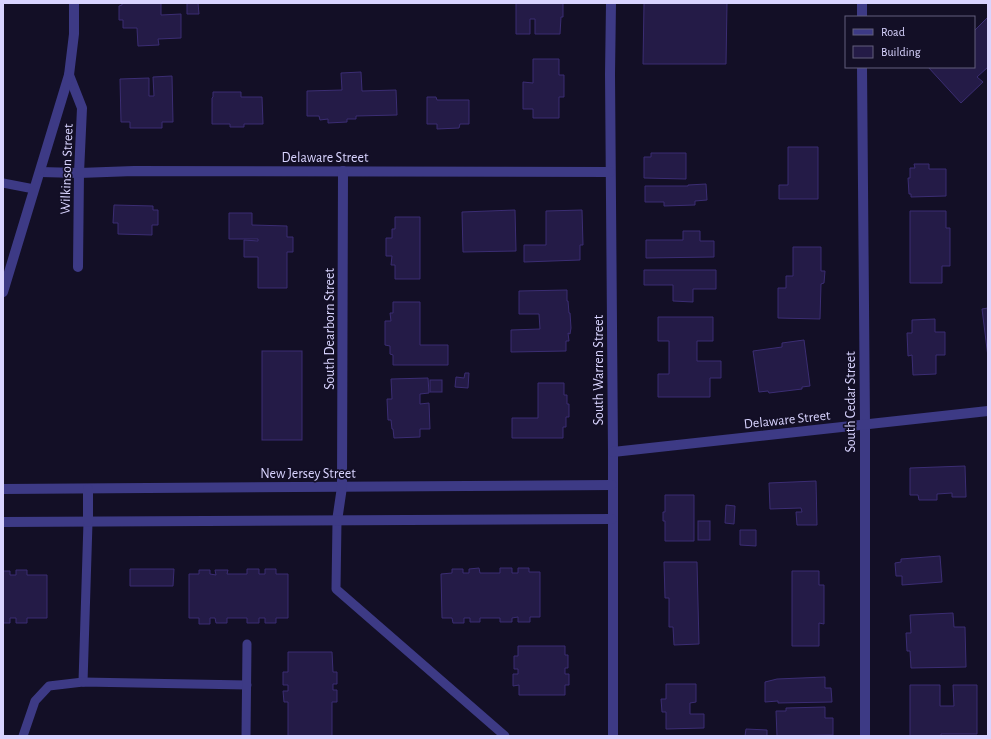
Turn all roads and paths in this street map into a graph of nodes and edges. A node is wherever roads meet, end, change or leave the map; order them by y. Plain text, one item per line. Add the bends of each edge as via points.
1 (74, 3) edge
2 (611, 3) edge
3 (862, 3) edge
4 (862, 16) edge
5 (862, 68) edge
6 (69, 75) junction
7 (343, 171) junction
8 (40, 172) junction
9 (610, 172) junction
10 (79, 173) junction
11 (3, 183) edge
12 (34, 189) junction
13 (78, 267) dead end
14 (3, 292) edge
15 (988, 411) edge
16 (865, 424) junction
17 (612, 452) junction
18 (612, 485) junction
19 (342, 487) junction
20 (3, 489) edge
21 (88, 489) junction
22 (612, 520) junction
23 (337, 521) junction
24 (3, 522) edge
25 (88, 522) junction
26 (247, 644) dead end
27 (83, 682) junction
28 (246, 685) junction
29 (23, 736) edge
30 (246, 736) edge
31 (505, 736) edge
32 (613, 736) edge
33 (865, 736) edge

1 - 6 street via 74,34
2 - 9 street, South Warren Street
3 - 4 street
5 - 16 street, South Cedar Street
6 - 8 street
6 - 10 street, Wilkinson Street via 82,108
7 - 9 street, Delaware Street
7 - 10 street, Delaware Street
7 - 19 street, South Dearborn Street
8 - 10 street, Delaware Street
8 - 12 street
9 - 17 street, South Warren Street
10 - 13 street, Wilkinson Street
11 - 12 lane
12 - 14 street
15 - 16 street, Delaware Street
16 - 17 street, Delaware Street
16 - 33 street, South Cedar Street
17 - 18 street, South Warren Street
18 - 19 street, New Jersey Street
18 - 22 street, South Warren Street
19 - 21 street, New Jersey Street
19 - 23 street, South Dearborn Street
20 - 21 street, New Jersey Street
21 - 25 street
22 - 23 street
22 - 32 street, South Warren Street
23 - 25 street
23 - 31 lane via 336,589
24 - 25 street
25 - 27 lane
26 - 28 lane
27 - 28 lane
27 - 29 lane via 49,686 35,701
28 - 30 lane

